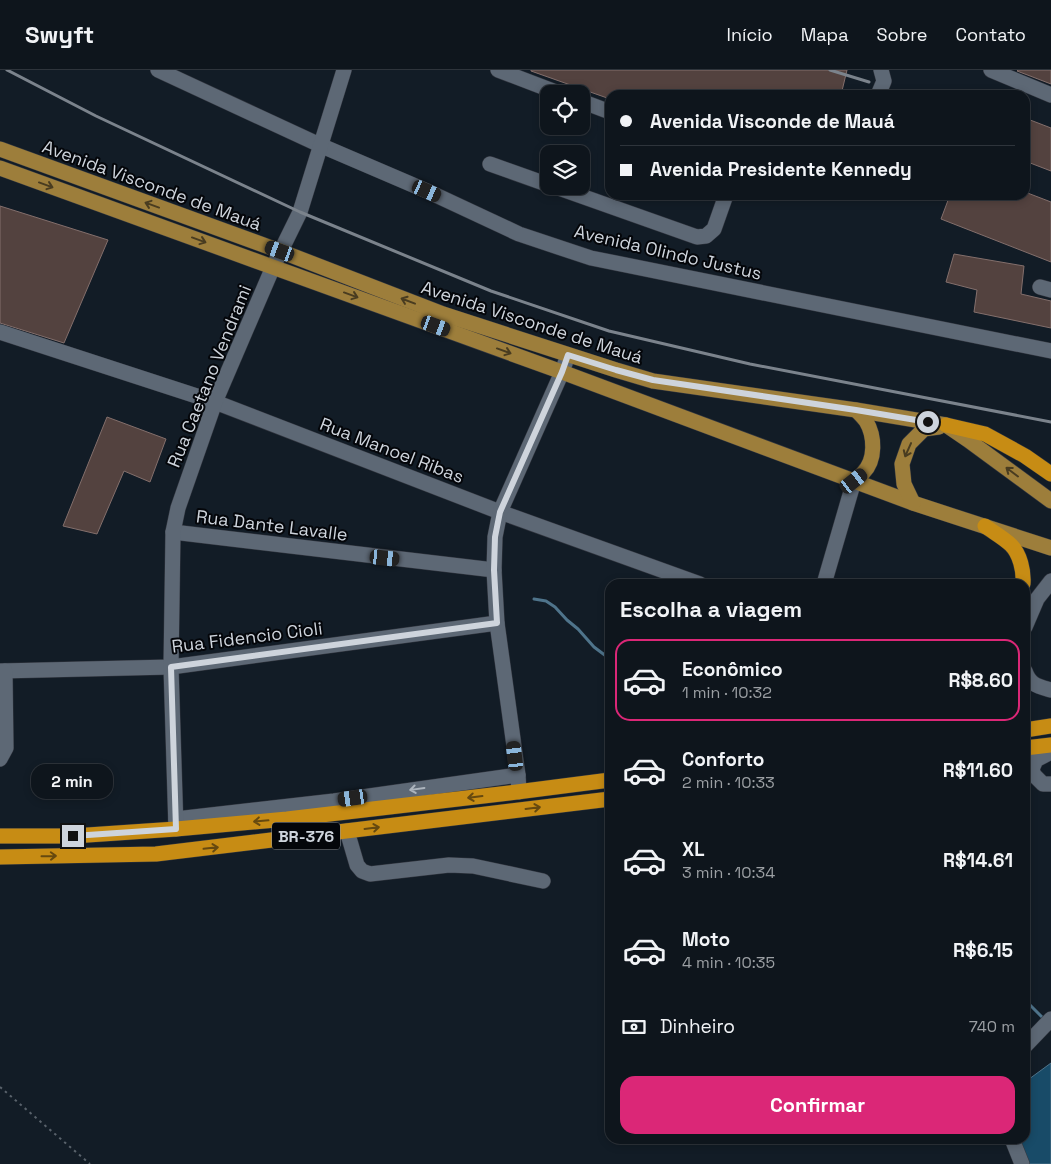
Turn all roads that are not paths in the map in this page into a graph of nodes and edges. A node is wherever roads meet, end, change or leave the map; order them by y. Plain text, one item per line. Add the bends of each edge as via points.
1 (158, 70) edge
2 (344, 70) edge
3 (498, 70) edge
4 (881, 70) edge
5 (991, 70) edge
6 (540, 86) edge
7 (880, 90) edge
8 (1051, 95) edge
9 (590, 104) edge
10 (605, 110) edge
11 (322, 146) junction
12 (0, 149) edge
13 (490, 164) dead end
14 (0, 168) edge
15 (540, 182) edge
16 (579, 195) edge
17 (724, 200) edge
18 (280, 251) junction
19 (273, 267) junction
20 (0, 332) edge
21 (1051, 352) edge
22 (568, 355) junction
23 (562, 372) junction
24 (215, 402) junction
25 (856, 410) junction
26 (946, 426) junction
27 (1051, 474) edge
28 (854, 481) junction
29 (1051, 501) edge
30 (913, 503) junction
31 (500, 512) junction
32 (985, 526) junction
33 (173, 532) junction
34 (1051, 548) edge
35 (494, 570) junction
36 (686, 579) edge
37 (825, 579) edge
38 (1022, 579) edge
39 (1051, 581) edge
40 (1030, 615) edge
41 (497, 623) junction
42 (171, 667) junction
43 (2, 671) edge
44 (1030, 681) edge
45 (1051, 690) edge
46 (1051, 726) edge
47 (1030, 729) edge
48 (1051, 746) edge
49 (1030, 748) edge
50 (1051, 752) edge
51 (0, 759) edge
52 (518, 776) junction
53 (605, 780) edge
54 (1051, 784) edge
55 (519, 792) junction
56 (605, 800) edge
57 (176, 824) junction
58 (347, 831) junction
59 (0, 836) edge
60 (0, 857) edge
61 (543, 881) dead end
62 (1051, 1019) edge
63 (1030, 1041) edge
64 (1014, 1144) edge
65 (1022, 1164) edge

1 - 11 street, Avenida Olindo Justus
2 - 11 street, Rua Caetano Vendrami
3 - 6 street
4 - 7 street via 884,81
5 - 8 street
9 - 10 street
11 - 18 street, Rua Caetano Vendrami via 300,212
11 - 21 street, Avenida Olindo Justus via 519,234 591,258
18 -> 12 main road, Avenida Visconde de Mauá
13 - 15 street
14 -> 19 main road, Avenida Visconde de Mauá
16 - 17 street via 697,237 706,236 714,229
18 - 19 street, Rua Caetano Vendrami
22 -> 18 main road, Avenida Visconde de Mauá via 443,314
19 -> 23 main road, Avenida Visconde de Mauá
19 - 24 street, Rua Caetano Vendrami
20 - 24 street, Rua Manoel Ribas
22 - 23 street
22 - 25 main road, Avenida Visconde de Mauá via 653,380
23 - 28 main road, Avenida Visconde de Mauá
23 - 31 street
24 - 31 street, Rua Manoel Ribas
24 - 33 street, Rua Caetano Vendrami via 178,508
25 - 26 main road, Avenida Visconde de Mauá
25 - 28 main road via 872,434 873,448 870,463
26 - 27 highway via 985,434
29 -> 26 main road, Avenida Visconde de Mauá
26 -> 30 main road via 924,429 909,444 902,464 904,484
28 - 30 main road, Avenida Visconde de Mauá
28 - 37 street
30 - 32 main road, Avenida Visconde de Mauá
31 - 35 street
31 - 36 street, Rua Manoel Ribas
32 - 34 main road, Avenida Visconde de Mauá
32 - 38 highway via 1012,545
33 - 35 street, Rua Dante Lavalle
33 - 42 street, Rua Caetano Vendrami
35 - 41 street
39 - 40 street via 1037,599
41 - 42 street, Rua Fidencio Cioli
41 - 52 street
42 - 43 street, Rua Fidencio Cioli
42 - 57 street, Rua Caetano Vendrami
43 - 51 street via 6,748
44 - 45 street
46 - 47 highway
48 - 49 highway
50 - 54 street via 1036,760 1032,769 1042,784
52 - 55 street
52 -> 57 street
53 - 55 highway, BR-376
55 -> 57 highway, BR-376 via 287,819
58 -> 56 highway, BR-376
57 - 59 highway, BR-376 via 73,836
60 -> 58 highway, BR-376 via 156,854
58 - 61 street via 362,872 473,866
62 - 63 street
64 - 65 street

